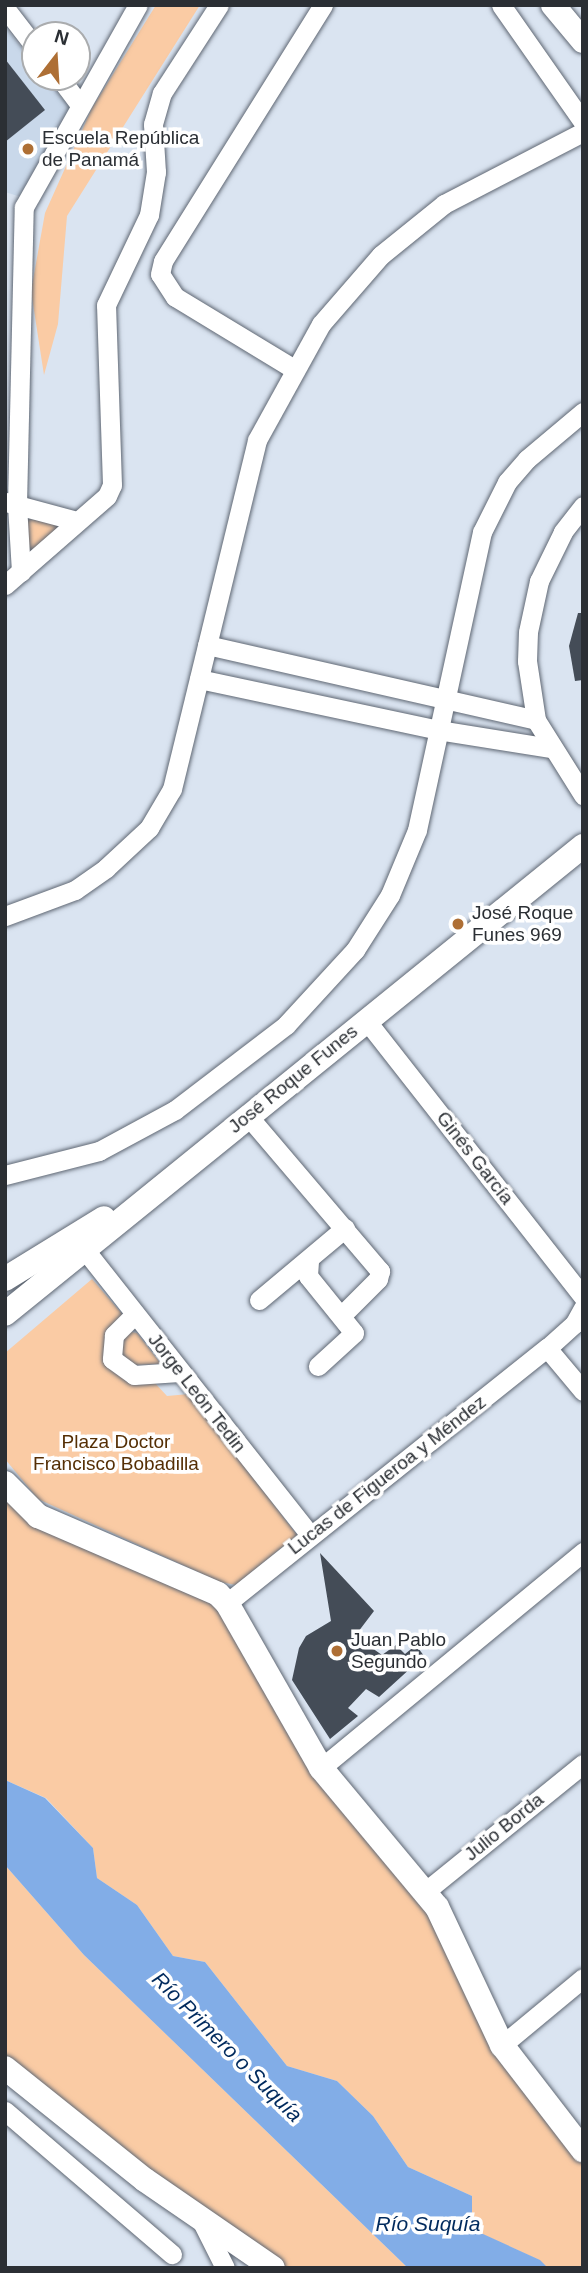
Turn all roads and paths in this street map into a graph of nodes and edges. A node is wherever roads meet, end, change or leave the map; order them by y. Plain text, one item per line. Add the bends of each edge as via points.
1 (138, 5) edge
2 (219, 5) edge
3 (323, 5) edge
4 (501, 5) edge
5 (553, 5) edge
6 (5, 8) edge
7 (21, 29) edge
8 (583, 41) edge
9 (70, 91) edge
10 (80, 104) junction
11 (583, 122) edge
12 (583, 132) edge
13 (15, 204) edge
14 (13, 359) edge
15 (294, 369) junction
16 (583, 412) edge
17 (11, 503) edge
18 (583, 506) edge
19 (77, 521) junction
20 (21, 572) junction
21 (5, 585) edge
22 (207, 645) junction
23 (199, 679) junction
24 (446, 700) junction
25 (536, 720) junction
26 (438, 730) junction
27 (550, 748) junction
28 (583, 795) edge
29 (583, 846) edge
30 (5, 916) edge
31 (366, 1020) junction
32 (248, 1116) junction
33 (5, 1175) edge
34 (177, 1175) junction
35 (345, 1228) junction
36 (85, 1250) junction
37 (309, 1261) junction
38 (5, 1279) edge
39 (583, 1297) edge
40 (259, 1300) dead end
41 (583, 1308) edge
42 (5, 1314) edge
43 (135, 1314) junction
44 (341, 1316) junction
45 (547, 1348) junction
46 (318, 1366) dead end
47 (179, 1372) junction
48 (583, 1391) edge
49 (5, 1483) edge
50 (310, 1535) junction
51 (583, 1552) edge
52 (227, 1602) junction
53 (583, 1764) edge
54 (321, 1768) junction
55 (426, 1891) junction
56 (583, 1978) edge
57 (502, 2045) junction
58 (5, 2068) edge
59 (5, 2111) edge
60 (583, 2150) edge
61 (198, 2216) junction
62 (172, 2254) dead end
63 (225, 2268) edge
64 (273, 2268) edge

1 - 10 street
2 - 19 street via 172,75 155,110 156,172 149,215 110,291 104,317 112,485 107,496
3 - 15 street via 163,261 160,274 175,297
4 - 11 street
5 - 8 main road
6 - 7 street
9 - 10 street
10 - 13 street
12 - 15 street via 471,188 413,227 347,289
13 - 14 street
14 - 17 street
15 - 22 street via 257,440
16 - 24 street via 527,458 493,506 472,564
17 - 19 street
17 - 20 street
18 - 25 street via 550,554 532,605 527,661
19 - 20 street
20 - 21 street
22 - 23 street
22 - 24 street
23 - 26 street
23 - 30 street via 181,766 149,828 75,890
24 - 25 street
24 - 26 street
25 - 27 street
26 - 27 street
26 - 33 street via 417,830 390,895 355,950 313,997 243,1062 175,1110 99,1151
27 - 28 street
29 - 31 main road, José Roque Funes
31 - 32 main road, José Roque Funes
31 - 39 street, Ginés García
32 - 34 main road, José Roque Funes
32 - 35 street
34 - 36 main road, José Roque Funes
34 - 38 main road
35 - 37 street
35 - 44 street via 380,1271 378,1279
36 - 42 main road, José Roque Funes
36 - 43 street, Jorge León Tedin
37 - 40 street
37 - 44 street via 308,1276
41 - 45 street via 574,1324
43 - 47 street, Jorge León Tedin
43 - 47 street via 114,1335 112,1359 134,1375
44 - 46 street via 354,1333
45 - 48 street
45 - 50 street, Lucas de Figueroa y Méndez
47 - 50 street, Jorge León Tedin
49 - 52 main road via 38,1516 218,1594
50 - 52 street, Lucas de Figueroa y Méndez
51 - 54 street
52 - 54 main road
53 - 55 street, Julio Borda
54 - 55 main road
55 - 57 main road
56 - 57 street
57 - 60 main road
58 - 61 main road via 145,2180
59 - 62 street
61 - 63 street
61 - 64 main road

